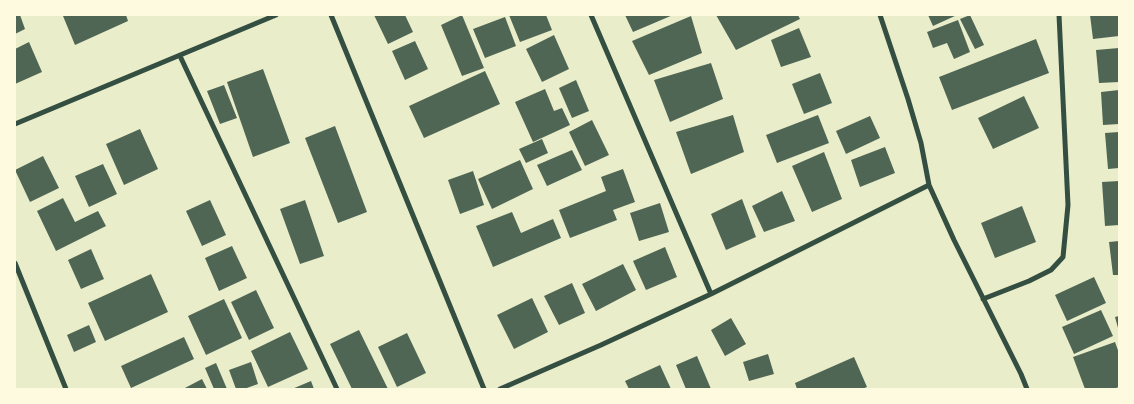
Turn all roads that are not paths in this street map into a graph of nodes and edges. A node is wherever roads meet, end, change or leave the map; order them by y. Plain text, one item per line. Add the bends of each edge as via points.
1 (276, 15) edge
2 (331, 15) edge
3 (591, 15) edge
4 (880, 15) edge
5 (1058, 15) edge
6 (180, 56) junction
7 (15, 124) edge
8 (929, 185) junction
9 (15, 262) edge
10 (711, 294) junction
11 (983, 299) junction
12 (66, 389) edge
13 (337, 389) edge
14 (484, 389) edge
15 (500, 389) edge
16 (1026, 389) edge

1 - 6 street
2 - 14 street
3 - 10 street
4 - 8 street via 921,143
5 - 11 street via 1068,205 1062,257 1051,270
6 - 7 street
6 - 13 street
8 - 10 street
8 - 11 street
9 - 12 street
10 - 15 street
11 - 16 street

